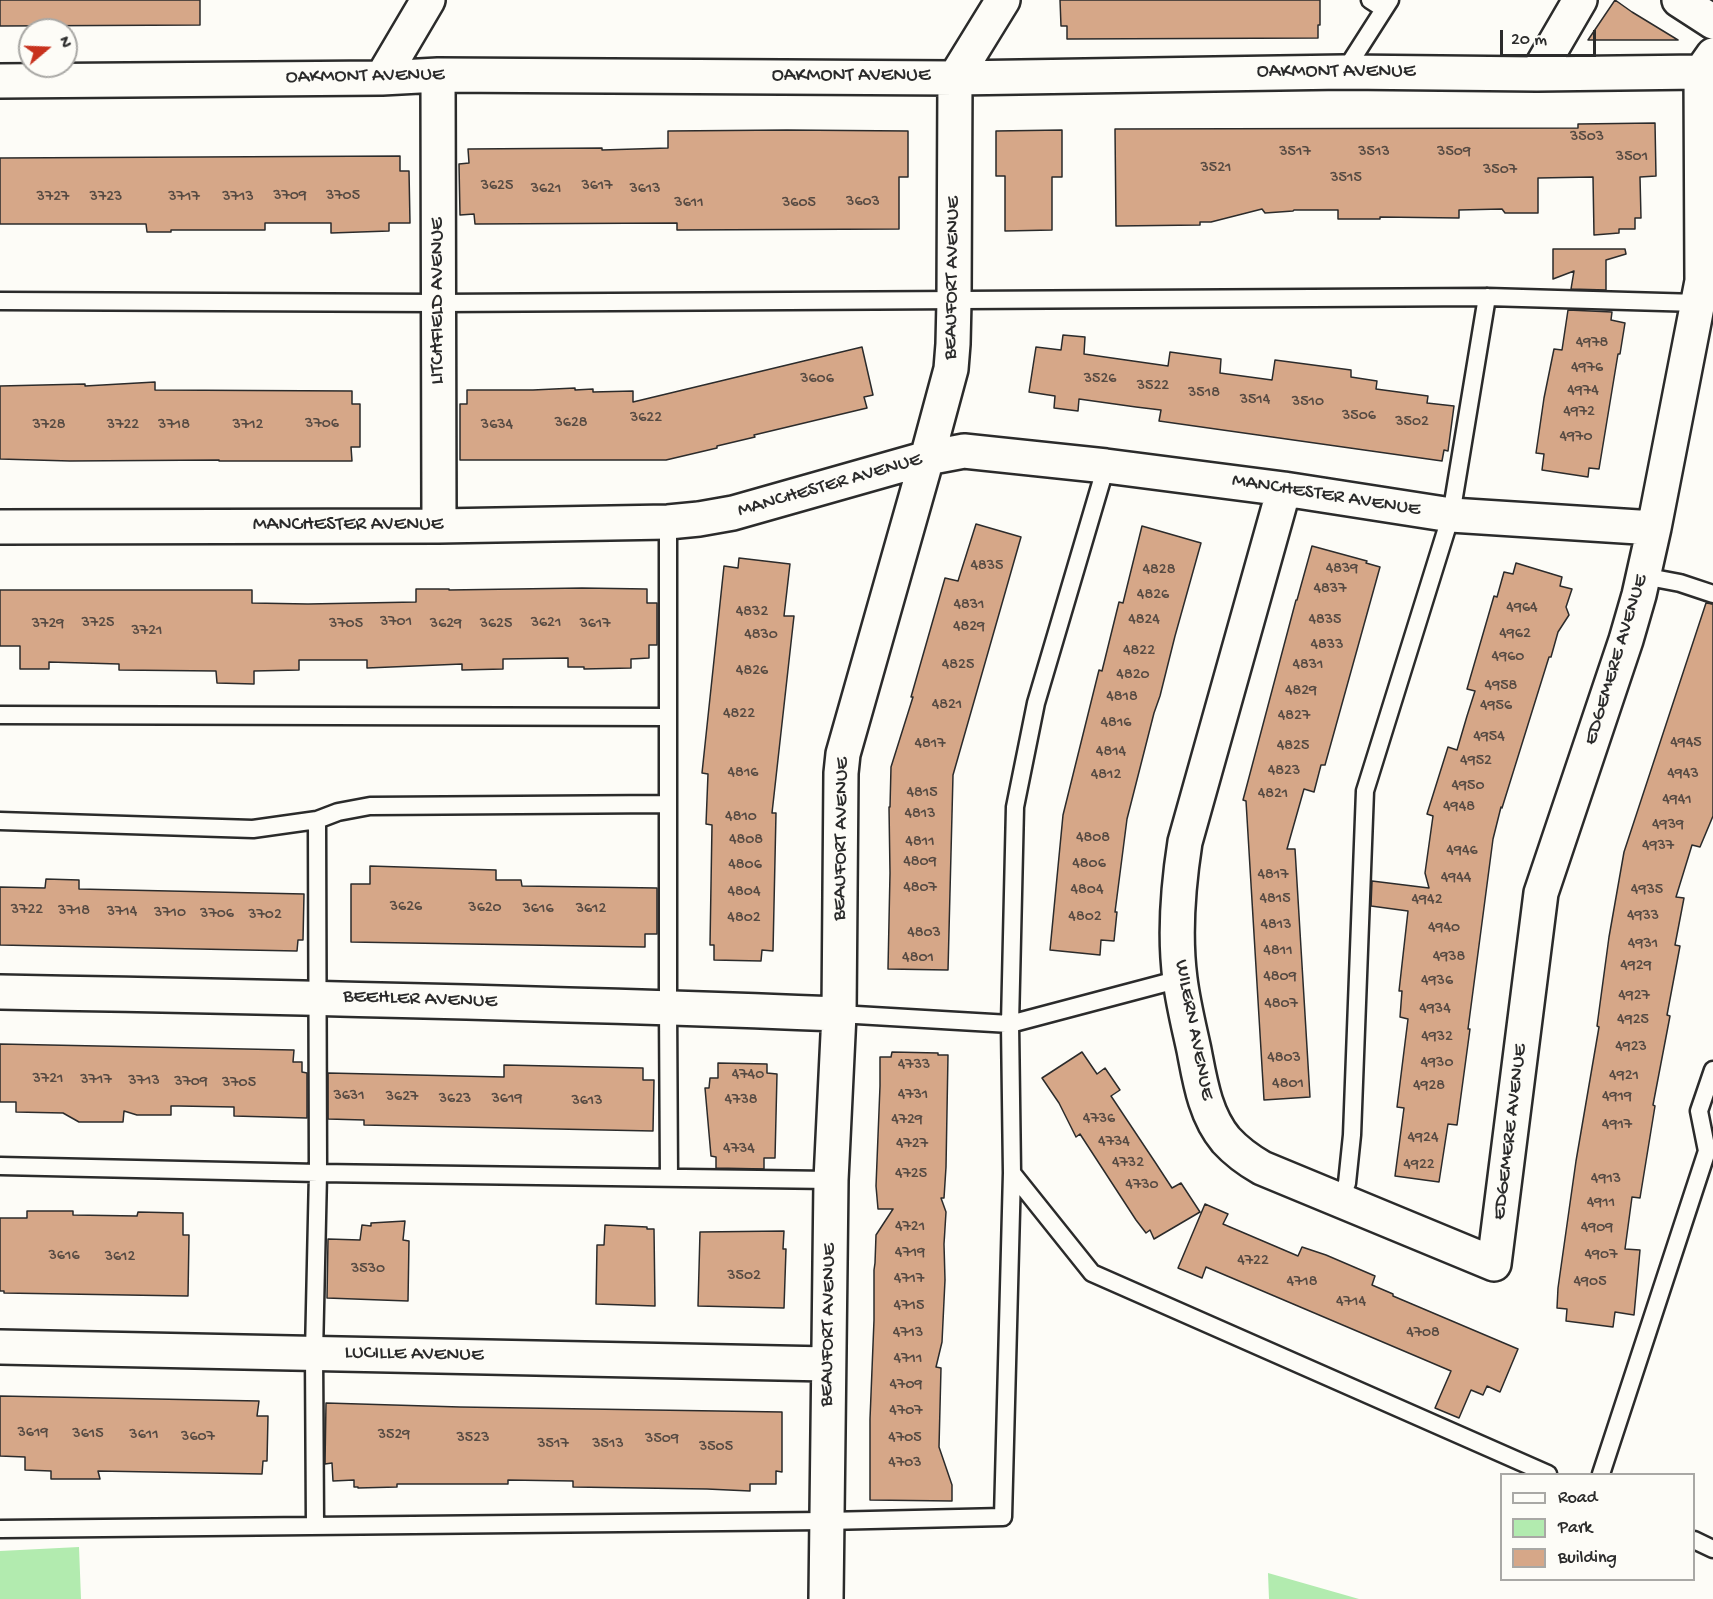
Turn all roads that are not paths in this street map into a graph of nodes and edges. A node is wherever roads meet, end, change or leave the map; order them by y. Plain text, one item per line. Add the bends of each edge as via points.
1 (428, 0) edge
2 (1003, 0) edge
3 (1580, 0) edge
4 (1679, 0) edge
5 (1381, 3) edge
6 (1713, 22) edge
7 (1707, 64) edge
8 (1344, 72) junction
9 (1537, 74) junction
10 (438, 75) junction
11 (382, 78) junction
12 (955, 78) junction
13 (0, 81) edge
14 (1704, 288) edge
15 (1487, 297) junction
16 (0, 301) edge
17 (954, 301) junction
18 (438, 303) junction
19 (927, 458) junction
20 (1106, 466) junction
21 (1284, 489) junction
22 (1451, 515) junction
23 (668, 522) junction
24 (439, 526) junction
25 (0, 527) edge
26 (1654, 528) junction
27 (1643, 576) junction
28 (1713, 594) edge
29 (0, 715) edge
30 (668, 717) junction
31 (668, 804) junction
32 (317, 820) junction
33 (0, 821) edge
34 (1180, 979) junction
35 (0, 992) edge
36 (318, 998) junction
37 (668, 1007) junction
38 (839, 1014) junction
39 (1010, 1024) junction
40 (1713, 1070) edge
41 (0, 1166) edge
42 (318, 1173) junction
43 (1012, 1173) junction
44 (669, 1178) junction
45 (831, 1180) junction
46 (1340, 1199) junction
47 (1494, 1264) joint
48 (0, 1347) edge
49 (314, 1353) junction
50 (828, 1364) junction
51 (1546, 1473) edge
52 (1601, 1473) edge
53 (826, 1521) junction
54 (315, 1526) junction
55 (0, 1529) edge
56 (1695, 1540) edge
57 (1713, 1549) edge
58 (826, 1599) edge

1 - 11 street
2 - 12 street
3 - 9 street
4 - 6 street
5 - 8 lane
7 - 9 street, OAKMONT AVENUE
7 - 14 street, EDGEMERE AVENUE
8 - 9 street, OAKMONT AVENUE
8 - 12 street, OAKMONT AVENUE
10 - 11 street, OAKMONT AVENUE
10 - 12 street, OAKMONT AVENUE
10 - 18 street, LITCHFIELD AVENUE
11 - 13 street, OAKMONT AVENUE
12 - 17 street, BEAUFORT AVENUE
14 - 15 lane
14 - 26 street, EDGEMERE AVENUE
15 - 17 lane
15 - 22 lane
16 - 18 lane
17 - 18 lane
17 - 19 street, BEAUFORT AVENUE via 951,369
18 - 24 street, LITCHFIELD AVENUE
19 - 20 street, MANCHESTER AVENUE via 964,451
19 - 23 street, MANCHESTER AVENUE via 733,513
19 - 38 street, BEAUFORT AVENUE via 843,753
20 - 21 street, MANCHESTER AVENUE
20 - 39 lane via 1036,703 1015,807
21 - 22 street, MANCHESTER AVENUE
21 - 34 street, WILERN AVENUE via 1185,842 1178,905
22 - 26 street, MANCHESTER AVENUE
22 - 46 lane via 1365,791 1352,1135 1347,1183
23 - 24 street, MANCHESTER AVENUE
23 - 30 lane
24 - 25 street, MANCHESTER AVENUE
26 - 27 street, EDGEMERE AVENUE
27 - 28 lane
27 - 47 street, EDGEMERE AVENUE via 1626,640 1541,893
29 - 30 lane
30 - 31 lane
31 - 32 lane via 370,806
31 - 37 lane
32 - 33 lane via 253,829
32 - 36 lane
34 - 39 lane
34 - 46 street, WILERN AVENUE via 1201,1088 1209,1112 1225,1138 1262,1168
35 - 36 street, BEEHLER AVENUE
36 - 37 street, BEEHLER AVENUE
36 - 42 lane
37 - 38 street, BEEHLER AVENUE
37 - 44 lane
38 - 39 lane
38 - 45 street, BEAUFORT AVENUE
39 - 43 lane
40 - 52 lane via 1700,1111 1707,1151
41 - 42 lane
42 - 44 lane
42 - 49 lane
43 - 51 lane via 1092,1273
43 - 53 lane via 1003,1517
44 - 45 lane
45 - 50 street, BEAUFORT AVENUE
46 - 47 street, WILERN AVENUE
48 - 49 street, LUCILLE AVENUE
49 - 50 street, LUCILLE AVENUE
49 - 54 lane
50 - 53 street, BEAUFORT AVENUE
53 - 54 lane
53 - 58 street, BEAUFORT AVENUE
54 - 55 lane
56 - 57 lane

